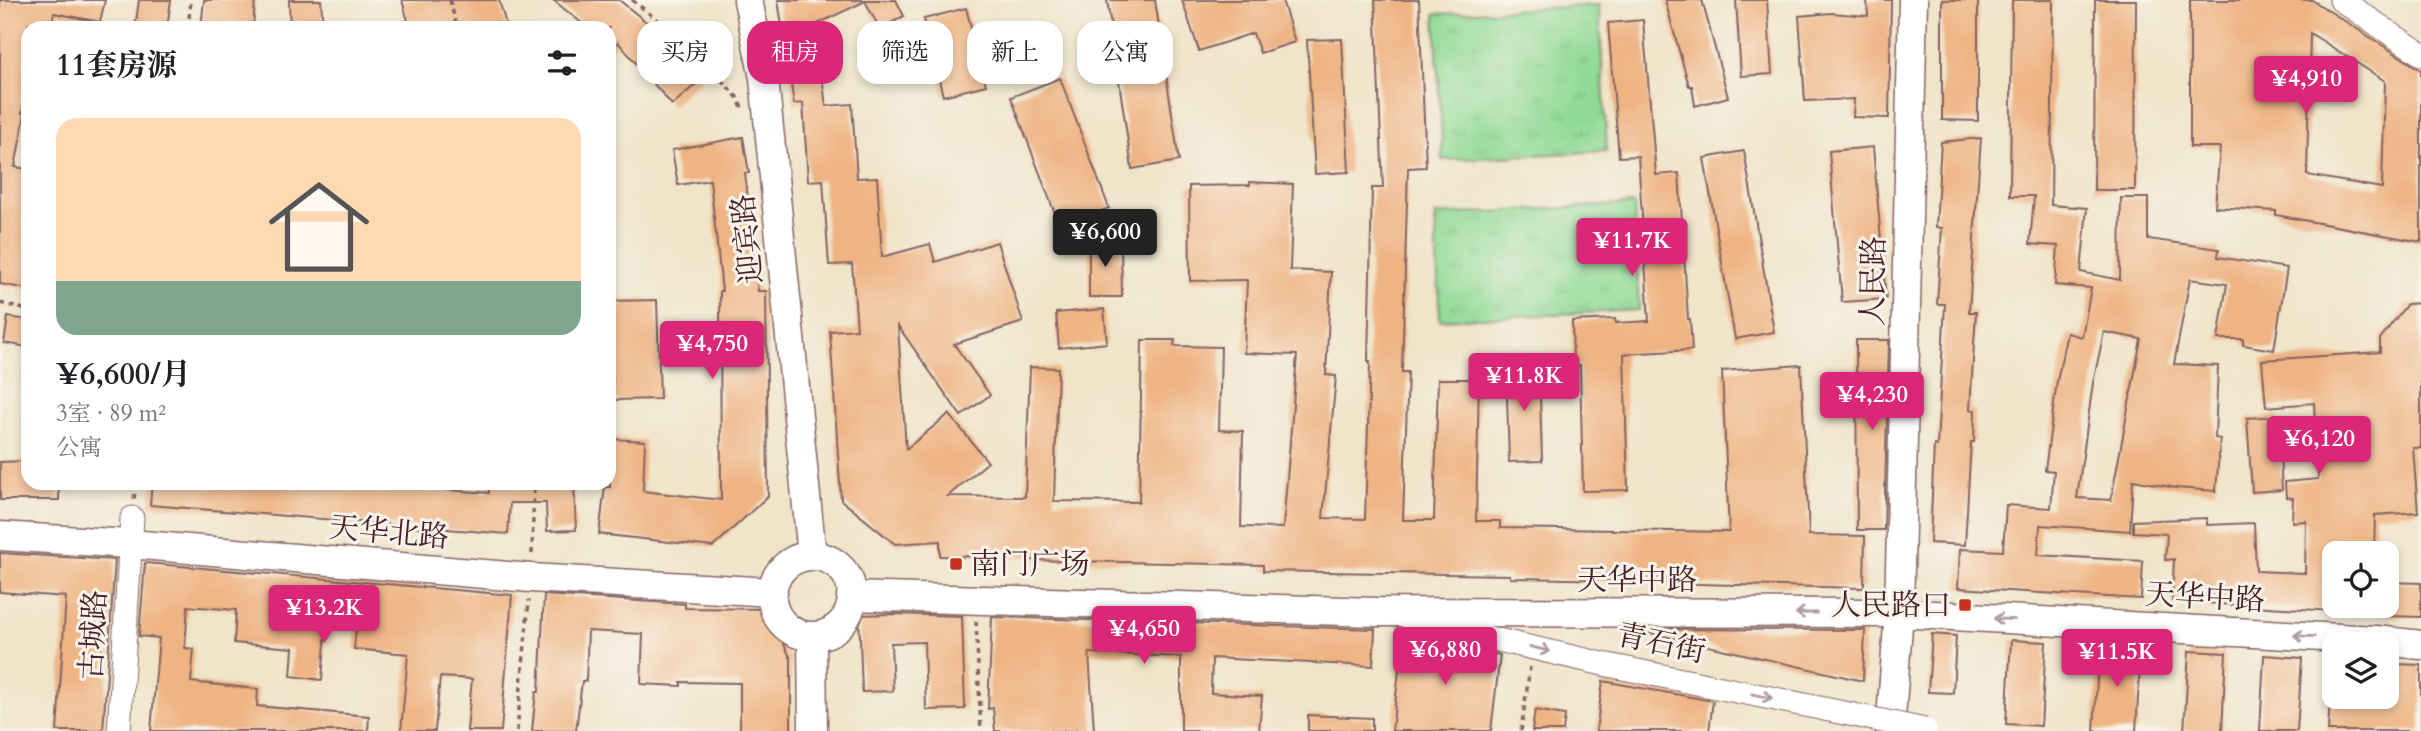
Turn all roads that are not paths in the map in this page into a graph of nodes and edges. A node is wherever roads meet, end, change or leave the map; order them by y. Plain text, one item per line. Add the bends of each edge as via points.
1 (747, 0) edge
2 (1913, 0) edge
3 (2341, 0) edge
4 (2421, 54) edge
5 (131, 531) junction
6 (0, 536) edge
7 (812, 556) junction
8 (773, 592) junction
9 (851, 596) junction
10 (1377, 612) junction
11 (1899, 613) junction
12 (812, 636) junction
13 (2421, 645) edge
14 (1929, 730) edge
15 (119, 731) edge
16 (813, 731) edge
17 (1890, 731) edge

1 - 7 street, 迎宾路 via 764,78
2 - 11 street, 人民路
3 - 4 street
5 - 6 street, 天华北路
5 - 8 street, 天华北路 via 531,578
5 - 15 street, 古城路
7 - 8 street via 787,565
7 - 9 street via 837,565 846,575
8 - 12 street via 783,624
9 - 10 street, 天华中路
9 - 12 street via 841,624
11 -> 10 street, 天华中路
10 -> 14 street, 青石街, bridge
13 -> 11 street, 天华中路
11 - 17 street, 人民路
12 - 16 street

